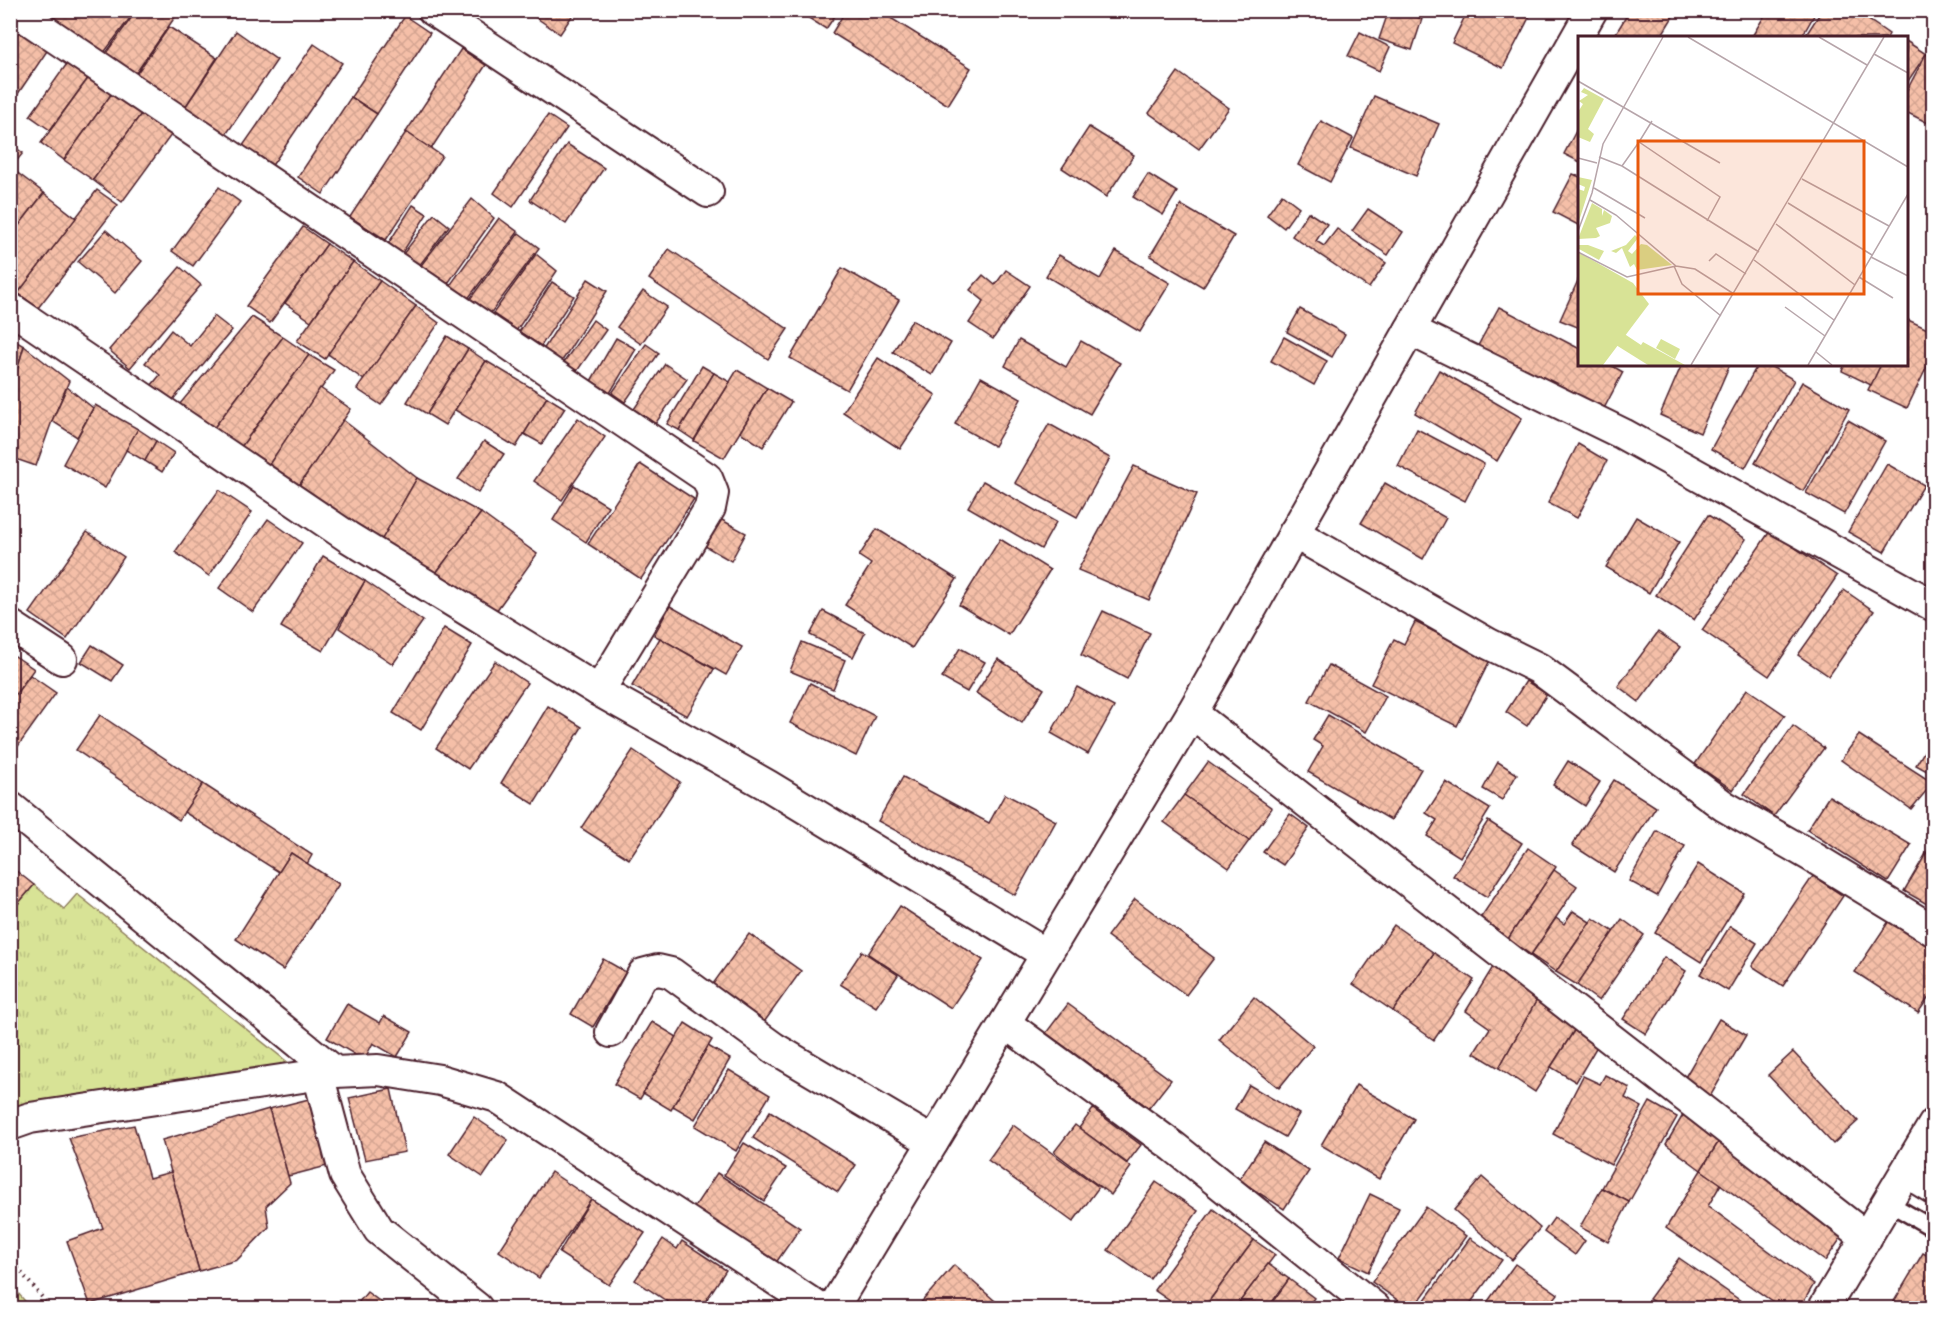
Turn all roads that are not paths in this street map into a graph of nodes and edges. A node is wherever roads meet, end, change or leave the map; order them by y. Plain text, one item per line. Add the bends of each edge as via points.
1 (433, 10) edge
2 (1592, 10) edge
3 (16, 11) edge
4 (10, 18) edge
5 (708, 192) dead end
6 (10, 308) edge
7 (1410, 330) junction
8 (1294, 533) junction
9 (1934, 606) edge
10 (10, 625) edge
11 (62, 659) dead end
12 (599, 691) junction
13 (1192, 713) junction
14 (10, 807) edge
15 (1934, 931) edge
16 (1046, 954) junction
17 (1005, 1023) junction
18 (611, 1032) dead end
19 (326, 1073) junction
20 (10, 1125) edge
21 (1934, 1125) edge
22 (933, 1142) junction
23 (1906, 1172) junction
24 (1934, 1189) edge
25 (1887, 1202) junction
26 (1934, 1228) edge
27 (1867, 1238) junction
28 (477, 1308) edge
29 (819, 1308) edge
30 (832, 1308) edge
31 (1375, 1308) edge
32 (1824, 1308) edge

1 - 5 street
2 - 7 street
3 - 4 street
3 - 12 street via 707,478 713,493 710,508
6 - 12 street via 348,537
7 - 8 street
7 - 9 street via 1623,434
8 - 13 street
8 - 15 street via 1538,668 1724,806
10 - 11 street
12 - 16 street via 767,785
13 - 16 street
13 - 27 street
14 - 19 street
16 - 17 street
17 - 22 street
17 - 31 street via 1174,1147
18 - 22 street via 644,974 658,970 672,973 774,1048
19 - 20 street via 30,1118
19 - 28 street via 345,1175 379,1230
19 - 29 street via 378,1070 440,1080 497,1097
21 - 23 street
22 - 30 street
23 - 24 street
23 - 25 street
25 - 26 lane
25 - 27 street
27 - 32 street

